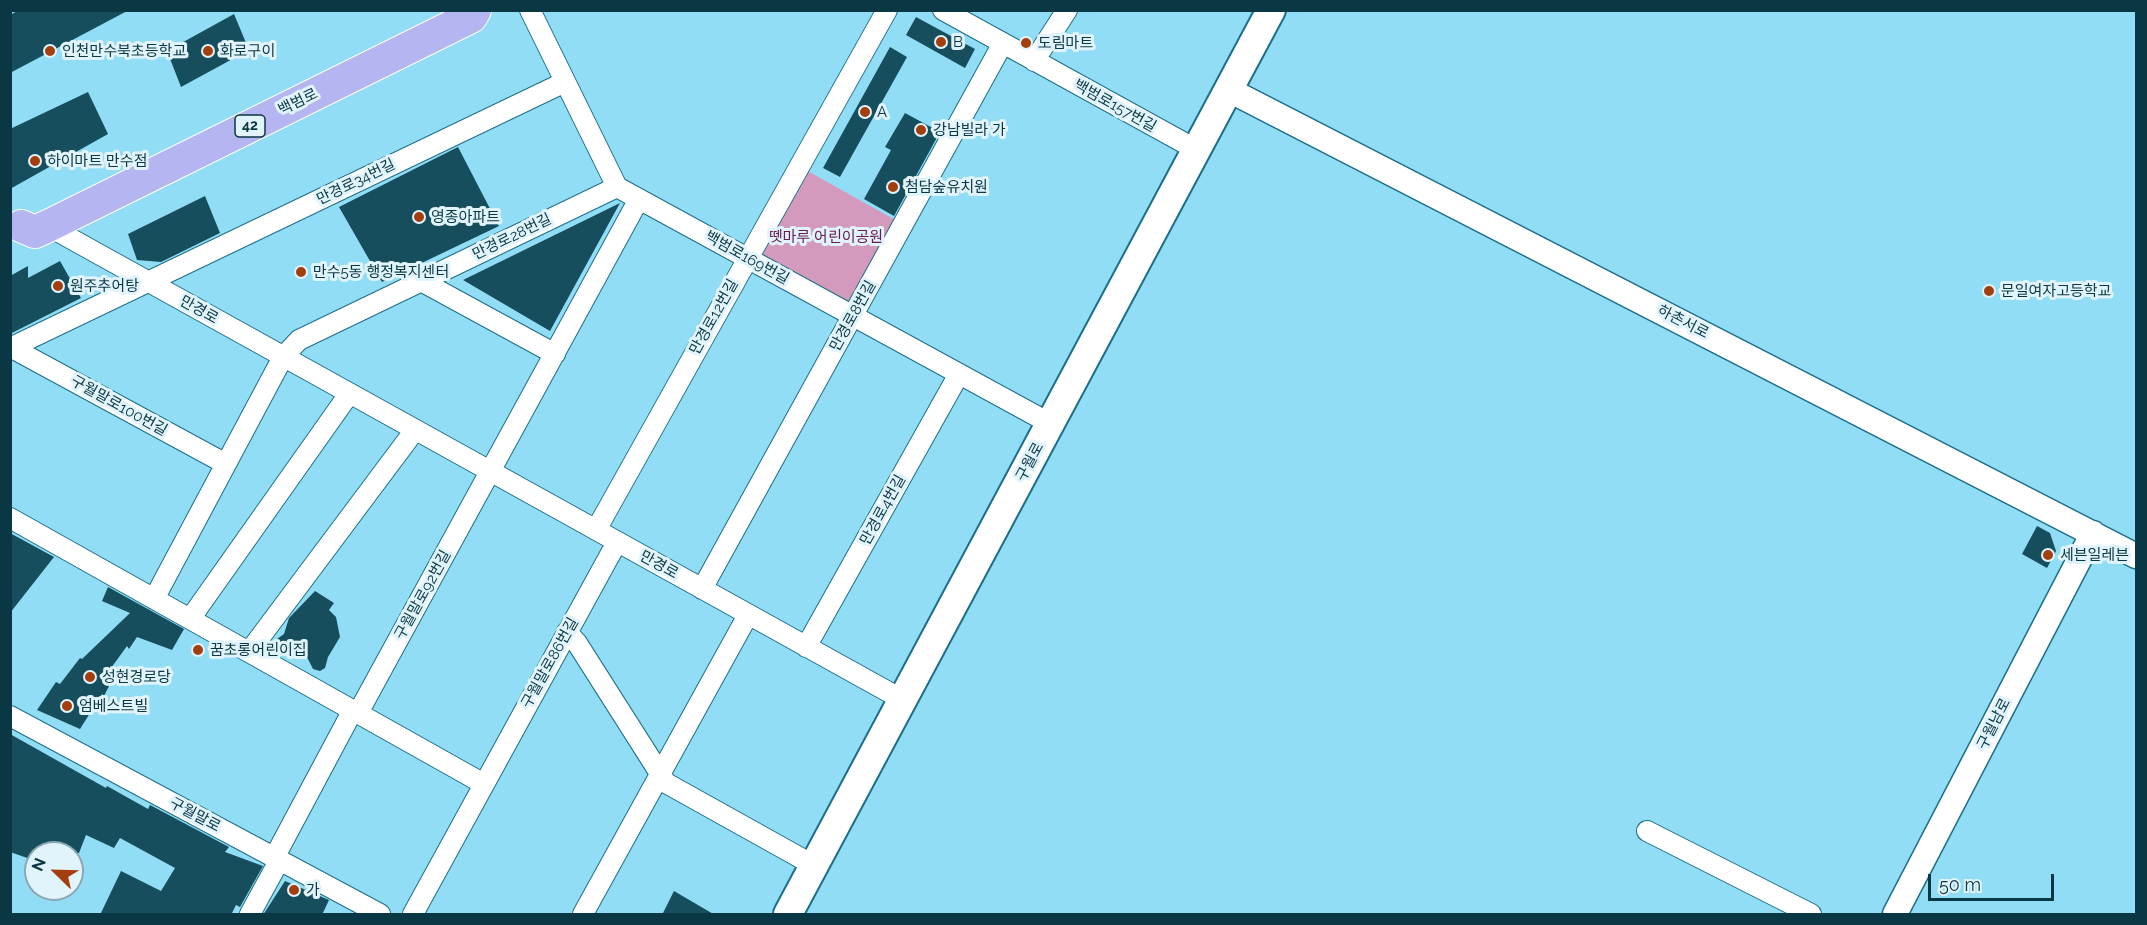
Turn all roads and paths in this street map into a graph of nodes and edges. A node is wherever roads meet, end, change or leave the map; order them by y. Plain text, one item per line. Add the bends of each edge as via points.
1 (444, 10) edge
2 (475, 10) edge
3 (530, 10) edge
4 (887, 10) edge
5 (944, 10) edge
6 (1067, 10) edge
7 (1271, 10) edge
8 (1003, 43) junction
9 (1034, 61) junction
10 (565, 82) junction
11 (1229, 90) junction
12 (1197, 150) junction
13 (617, 187) junction
14 (639, 199) junction
15 (26, 228) edge
16 (746, 258) junction
17 (421, 281) junction
18 (147, 282) junction
19 (853, 316) junction
20 (11, 348) edge
21 (555, 354) junction
22 (284, 357) junction
23 (959, 374) junction
24 (349, 394) junction
25 (1051, 424) junction
26 (415, 430) junction
27 (226, 464) junction
28 (490, 472) junction
29 (10, 518) edge
30 (596, 531) junction
31 (2093, 533) junction
32 (616, 542) junction
33 (2136, 556) edge
34 (702, 589) junction
35 (159, 602) junction
36 (748, 615) junction
37 (190, 619) junction
38 (567, 632) junction
39 (806, 647) junction
40 (249, 652) junction
41 (903, 700) junction
42 (356, 712) junction
43 (11, 717) edge
44 (661, 772) junction
45 (484, 784) junction
46 (1647, 831) dead end
47 (277, 859) junction
48 (814, 866) junction
49 (250, 915) edge
50 (380, 915) edge
51 (413, 915) edge
52 (583, 915) edge
53 (788, 915) edge
54 (1811, 915) edge
55 (1895, 915) edge

1 - 15 main road, 백범로 / 42 via 29,212
2 - 15 main road, 백범로 / 42 via 471,17
3 - 10 street
4 - 16 street, 만경로12번길
5 - 8 street, 백범로157번길
6 - 9 street
7 - 11 main road, 구월로
8 - 9 street, 백범로157번길
8 - 19 street, 만경로8번길
9 - 12 street, 백범로157번길
10 - 13 street
10 - 18 street, 만경로34번길
11 - 12 main road, 구월로
11 - 31 street, 하촌서로
12 - 25 main road, 구월로
13 - 14 street, 백범로169번길
13 - 17 street, 만경로28번길
14 - 16 street, 백범로169번길
14 - 21 street, 구월말로92번길
15 - 18 street, 만경로
16 - 19 street, 백범로169번길
16 - 30 street, 만경로12번길
17 - 21 street
17 - 22 street, 만경로28번길 via 299,340
18 - 20 street, 만경로34번길
18 - 22 street, 만경로
19 - 23 street, 백범로169번길
19 - 34 street, 만경로8번길
20 - 27 street, 구월말로100번길
21 - 28 street, 구월말로92번길
22 - 24 street, 만경로
22 - 27 street
23 - 25 street, 백범로169번길
23 - 39 street, 만경로4번길
24 - 26 street, 만경로
24 - 37 street
25 - 41 main road, 구월로
26 - 28 street, 만경로
26 - 40 street
27 - 35 street
28 - 30 street, 만경로
28 - 42 street, 구월말로92번길
29 - 35 street
30 - 32 street, 만경로
31 - 33 street, 하촌서로
31 - 55 street, 구월남로
32 - 34 street, 만경로
32 - 38 street, 구월말로86번길
34 - 36 street, 만경로
35 - 37 street
36 - 39 street, 만경로
36 - 44 street
37 - 40 street
38 - 44 street via 578,643
38 - 45 street, 구월말로86번길
39 - 41 street, 만경로
40 - 42 street
41 - 48 main road, 구월로
42 - 45 street
42 - 47 street, 구월말로92번길
43 - 47 street, 구월말로
44 - 48 street via 666,783
44 - 52 street
45 - 51 street, 구월말로86번길
46 - 54 street
47 - 49 street, 구월말로92번길
47 - 50 street, 구월말로
48 - 53 main road, 구월로

